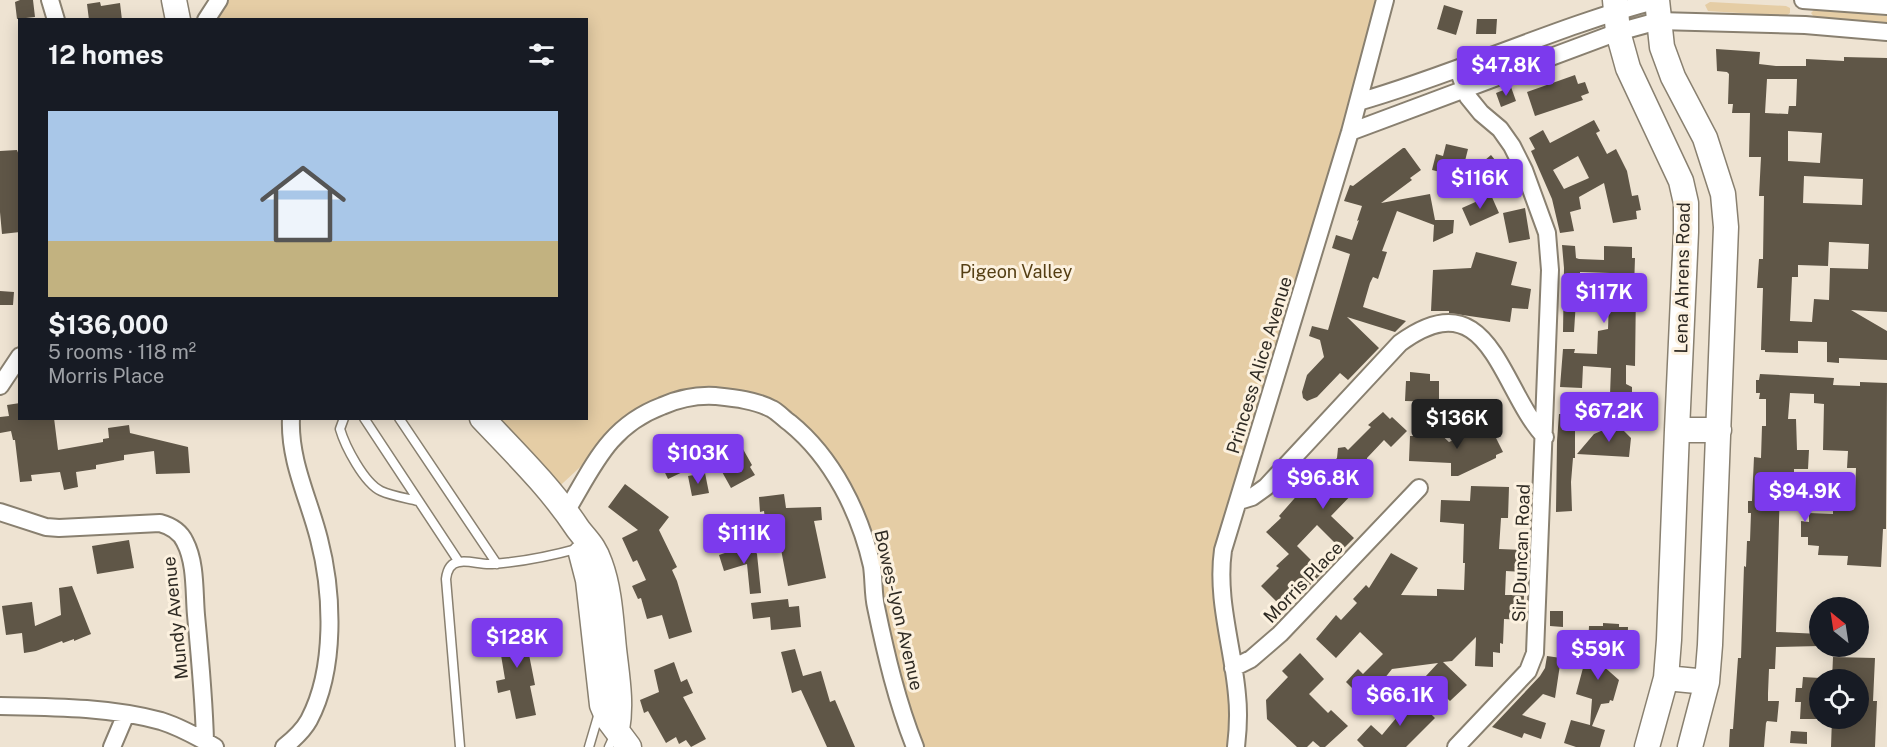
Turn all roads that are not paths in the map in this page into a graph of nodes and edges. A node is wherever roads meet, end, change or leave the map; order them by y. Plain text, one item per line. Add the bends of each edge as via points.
1 (50, 0) edge
2 (174, 0) edge
3 (219, 0) edge
4 (1384, 0) edge
5 (1804, 0) edge
6 (1658, 5) edge
7 (1887, 6) edge
8 (1616, 15) edge
9 (55, 18) edge
10 (178, 18) edge
11 (207, 18) edge
12 (1805, 25) junction
13 (1887, 32) edge
14 (1458, 69) junction
15 (1466, 90) junction
16 (1358, 102) junction
17 (1350, 132) junction
18 (1723, 194) junction
19 (1686, 203) junction
20 (18, 359) edge
21 (0, 386) edge
22 (291, 420) edge
23 (343, 420) edge
24 (365, 420) edge
25 (400, 420) edge
26 (484, 420) edge
27 (1677, 430) junction
28 (1719, 430) junction
29 (1545, 437) junction
30 (1419, 488) dead end
31 (418, 501) junction
32 (1239, 501) junction
33 (0, 512) edge
34 (579, 533) junction
35 (459, 562) junction
36 (497, 564) junction
37 (1233, 668) junction
38 (1666, 678) junction
39 (1707, 682) junction
40 (610, 697) junction
41 (0, 705) edge
42 (126, 714) junction
43 (618, 742) edge
44 (210, 744) edge
45 (112, 747) edge
46 (284, 747) edge
47 (460, 747) edge
48 (589, 747) edge
49 (645, 747) edge
50 (915, 747) edge
51 (1236, 747) edge
52 (1456, 747) edge
53 (1647, 747) edge
54 (1690, 747) edge

1 - 9 street
2 - 10 main road
3 - 11 street
4 - 16 street, Princess Alice Avenue
5 - 7 street
5 - 12 street
6 - 8 street
6 - 12 street
6 - 18 main road via 1662,47 1705,138
8 - 14 street
8 - 15 street
8 - 19 main road, Lena Ahrens Road via 1628,68 1681,181
12 - 13 street
14 - 15 street, Sir Duncan Road
14 - 16 street
15 - 17 street
15 - 29 street, Sir Duncan Road via 1473,104 1512,146 1546,233 1550,270
16 - 17 street, Princess Alice Avenue
17 - 32 street, Princess Alice Avenue
18 - 19 main road
18 - 28 main road via 1726,228
19 - 27 main road, Lena Ahrens Road
20 - 21 street
22 - 46 street via 295,464 326,574 329,619 326,660 315,706 302,731
23 - 31 lane via 340,429 343,438 366,479 382,492
24 - 31 lane
25 - 36 lane
26 - 34 main road
27 - 28 main road
27 - 38 main road, Lena Ahrens Road
28 - 39 main road
29 - 32 street via 1533,425 1483,339 1461,324 1441,322 1416,331 1400,343 1266,487
29 - 52 street, Sir Duncan Road via 1535,653 1528,671
30 - 37 street, Morris Place via 1280,634 1251,659
31 - 35 lane
32 - 37 street, Princess Alice Avenue via 1221,563
33 - 44 street, Mundy Avenue via 46,527 160,523 179,532 193,572
34 - 36 lane via 536,560
34 - 40 main road
34 - 50 street, Bowes-lyon Avenue via 599,456 617,432 642,413 705,396 736,398 772,409 805,435 830,465 863,534 890,668
35 - 36 lane
35 - 47 lane via 447,570 446,579
37 - 51 street, Princess Alice Avenue via 1238,712
38 - 39 main road
38 - 53 main road, Lena Ahrens Road
39 - 54 main road
40 - 43 main road
40 - 48 lane
40 - 49 main road
41 - 42 street
42 - 44 street via 160,721
42 - 45 street

